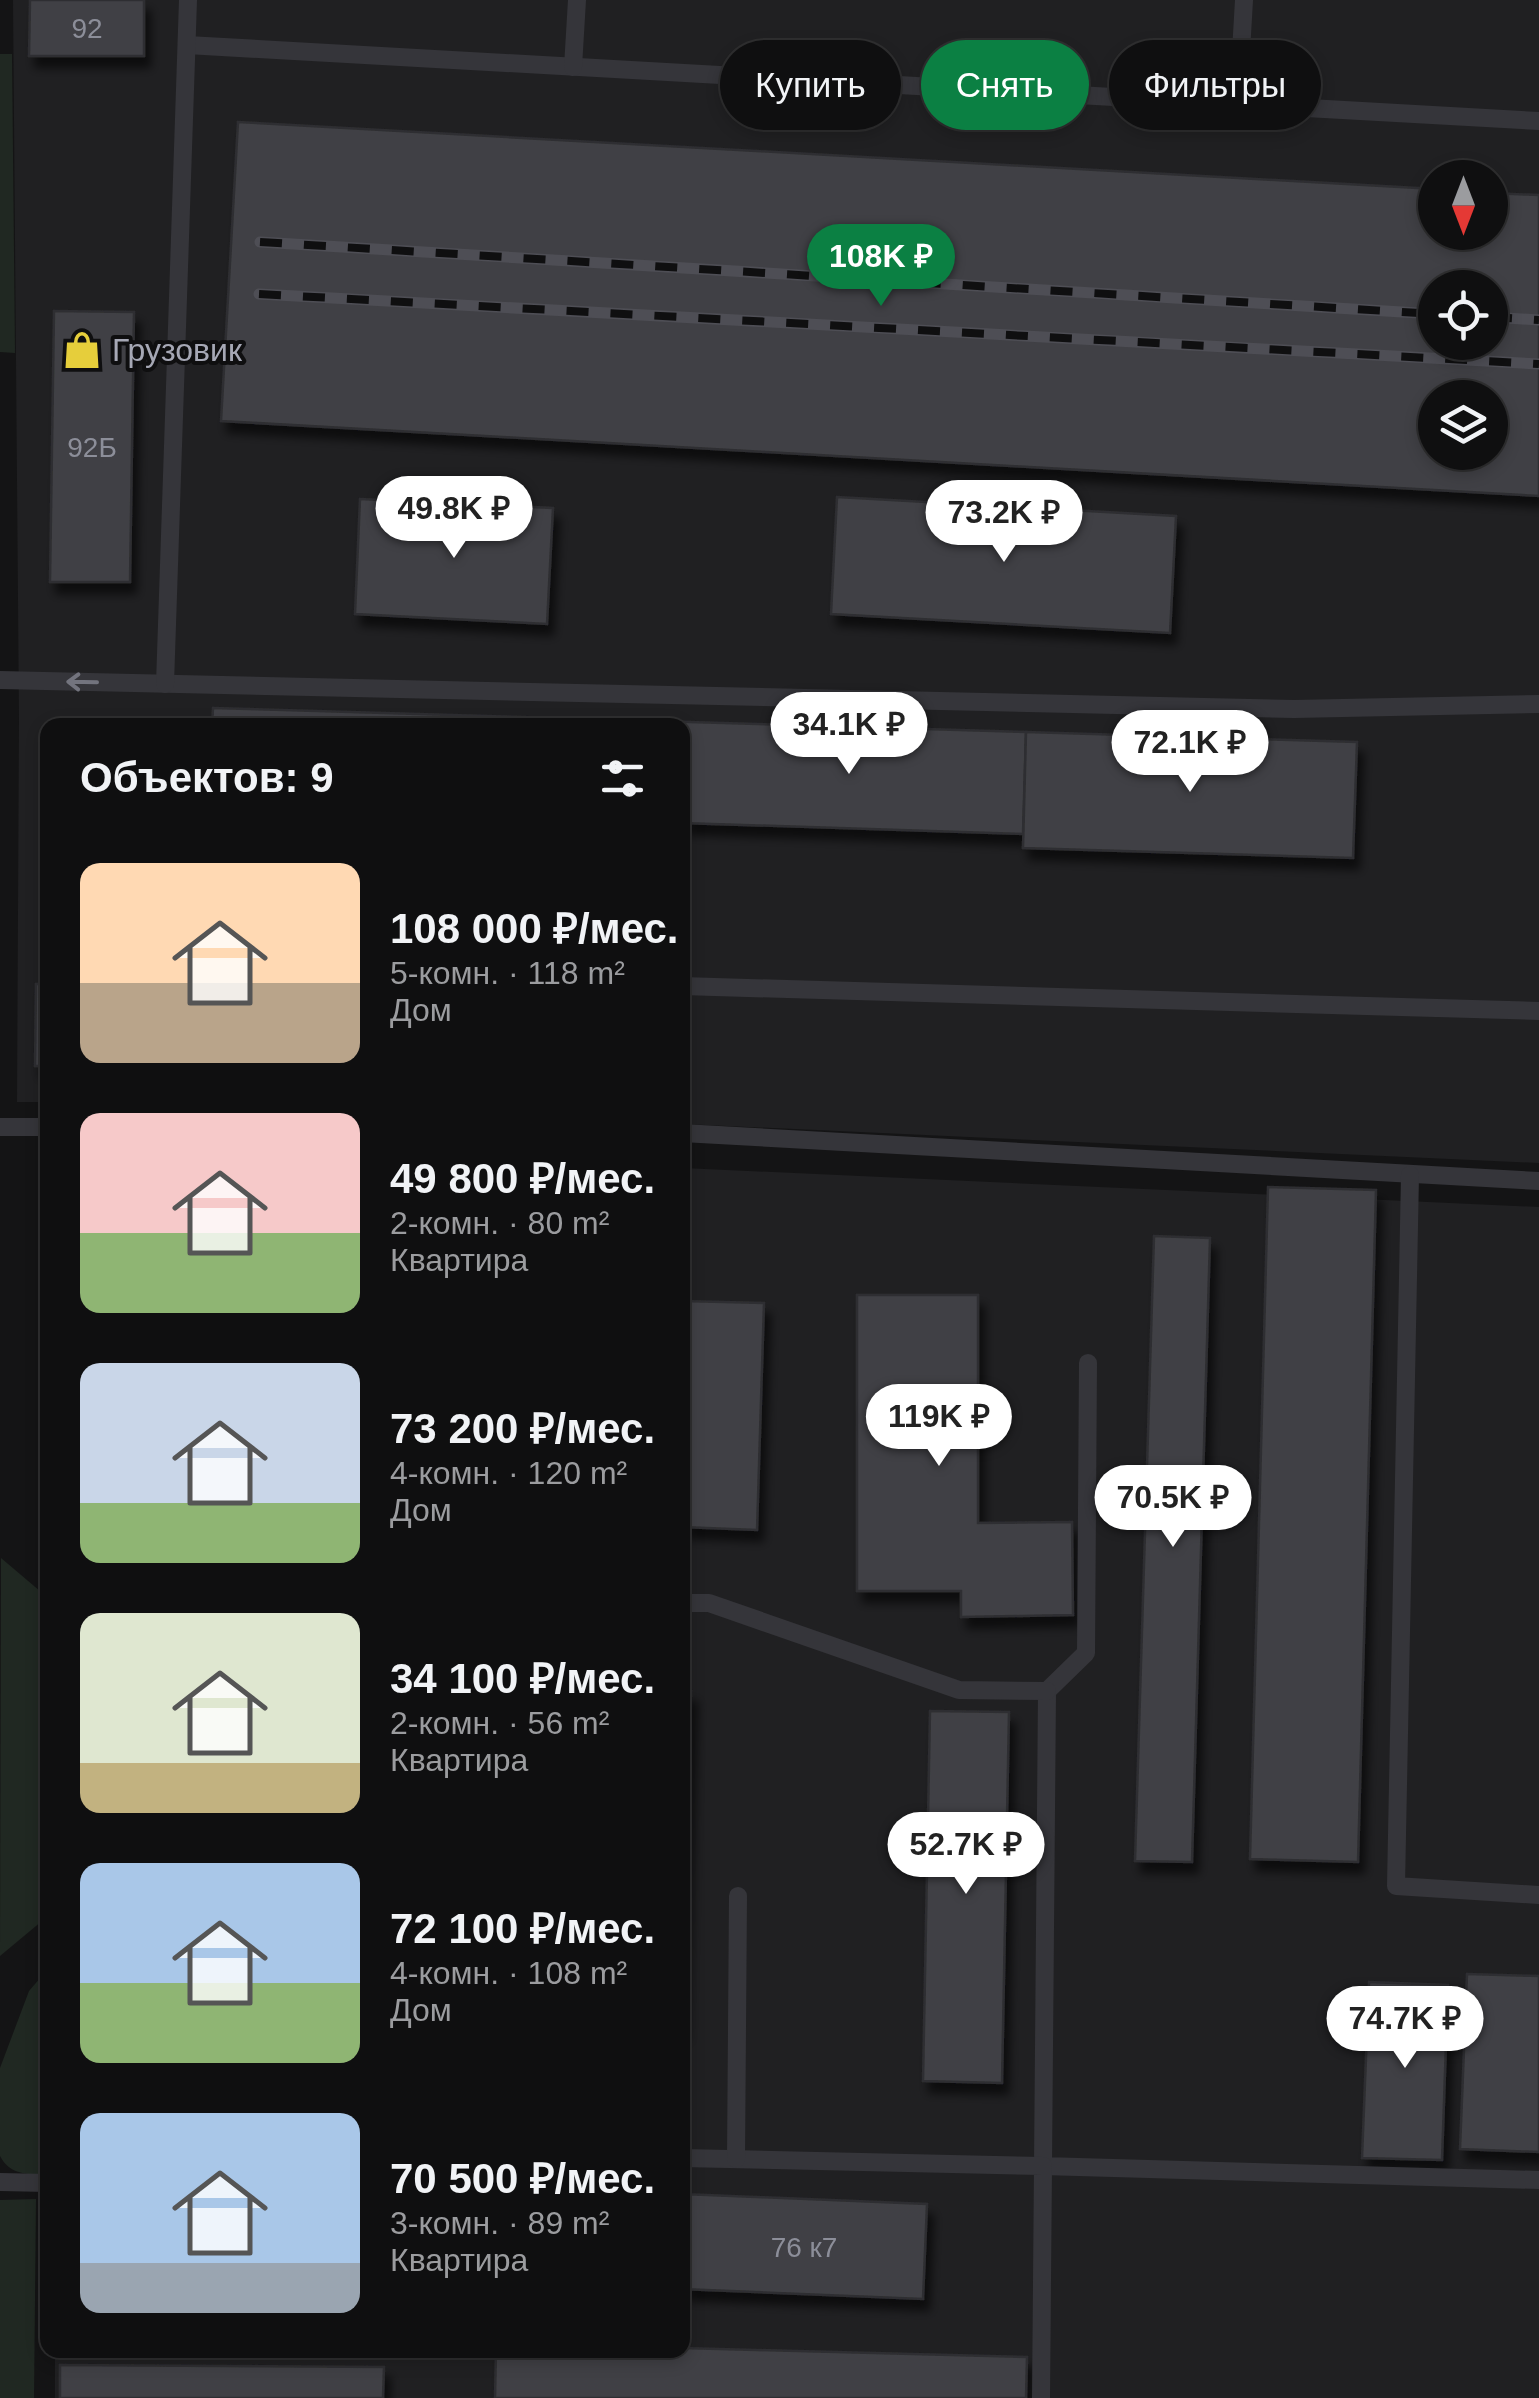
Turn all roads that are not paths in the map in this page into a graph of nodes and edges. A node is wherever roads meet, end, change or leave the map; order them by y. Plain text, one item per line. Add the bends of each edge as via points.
1 (188, 0) edge
2 (577, 0) edge
3 (1244, 0) edge
4 (1242, 40) edge
5 (186, 46) junction
6 (573, 68) junction
7 (1109, 97) edge
8 (1321, 109) edge
9 (1539, 122) edge
10 (0, 680) edge
11 (165, 684) junction
12 (1539, 704) edge
13 (690, 986) edge
14 (1539, 1011) edge
15 (0, 1126) edge
16 (40, 1126) edge
17 (690, 1133) edge
18 (1410, 1175) junction
19 (1539, 1181) edge
20 (1088, 1363) dead end
21 (690, 1603) edge
22 (1047, 1691) junction
23 (1539, 1895) edge
24 (738, 1896) dead end
25 (690, 2158) edge
26 (736, 2159) junction
27 (1043, 2166) junction
28 (1539, 2180) edge
29 (0, 2182) edge
30 (40, 2183) edge
31 (1042, 2398) edge

1 - 5 lane
2 - 6 lane
3 - 4 lane
5 - 6 lane
5 - 11 lane
6 - 7 lane
8 - 9 lane
11 -> 10 lane
11 - 12 lane via 1294,709
13 - 14 lane
15 - 16 lane
17 - 18 lane
18 - 19 lane
18 - 23 lane via 1396,1886
20 - 22 lane via 1086,1653
21 - 22 lane via 709,1603 960,1690
22 - 27 lane
24 - 26 lane
25 - 26 lane
26 - 27 lane
27 - 28 lane
27 - 31 lane
29 - 30 lane

